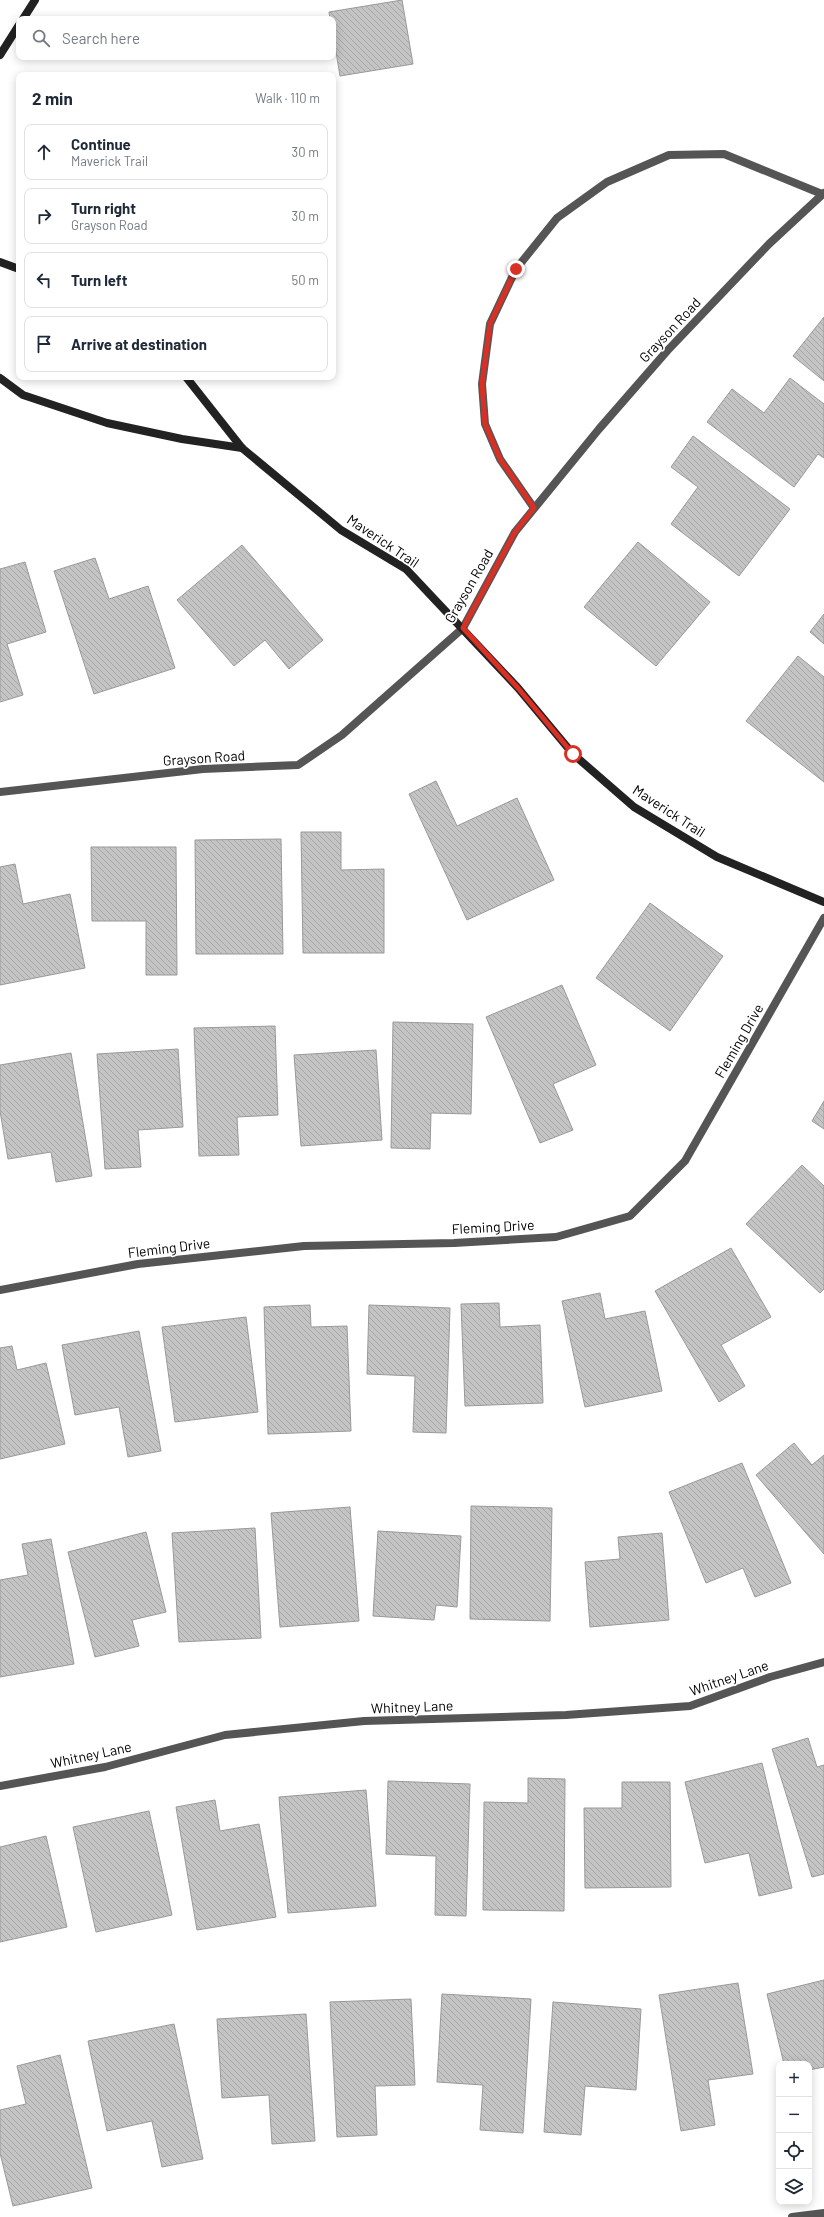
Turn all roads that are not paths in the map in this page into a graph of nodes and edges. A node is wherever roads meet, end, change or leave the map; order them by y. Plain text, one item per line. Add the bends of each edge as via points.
1 (35, 0) edge
2 (25, 16) edge
3 (16, 30) edge
4 (0, 55) edge
5 (823, 194) edge
6 (0, 262) edge
7 (16, 268) edge
8 (0, 378) edge
9 (188, 380) edge
10 (242, 448) junction
11 (534, 508) junction
12 (463, 628) junction
13 (0, 792) edge
14 (824, 902) edge
15 (824, 918) edge
16 (0, 1290) edge
17 (824, 1662) edge
18 (0, 1786) edge
19 (824, 2213) edge
20 (792, 2217) edge

1 - 2 street
3 - 4 street
5 - 11 street, Grayson Road via 769,244 668,350 598,429
5 - 11 street via 724,154 669,155 607,182 556,218 516,269 490,324 482,384 485,424 500,459
6 - 7 street
8 - 10 street via 23,395 107,423 182,439
9 - 10 street, Maverick Trail
10 - 12 street, Maverick Trail via 341,530 406,569
11 - 12 street, Grayson Road via 515,532
12 - 13 street, Grayson Road via 342,736 298,766 202,769
12 - 14 street, Maverick Trail via 573,754 634,807 717,857
15 - 16 street, Fleming Drive via 685,1161 630,1216 556,1237 454,1243 304,1246 138,1264
17 - 18 street, Whitney Lane via 770,1677 690,1706 566,1715 364,1721 225,1735 105,1767
19 - 20 street

